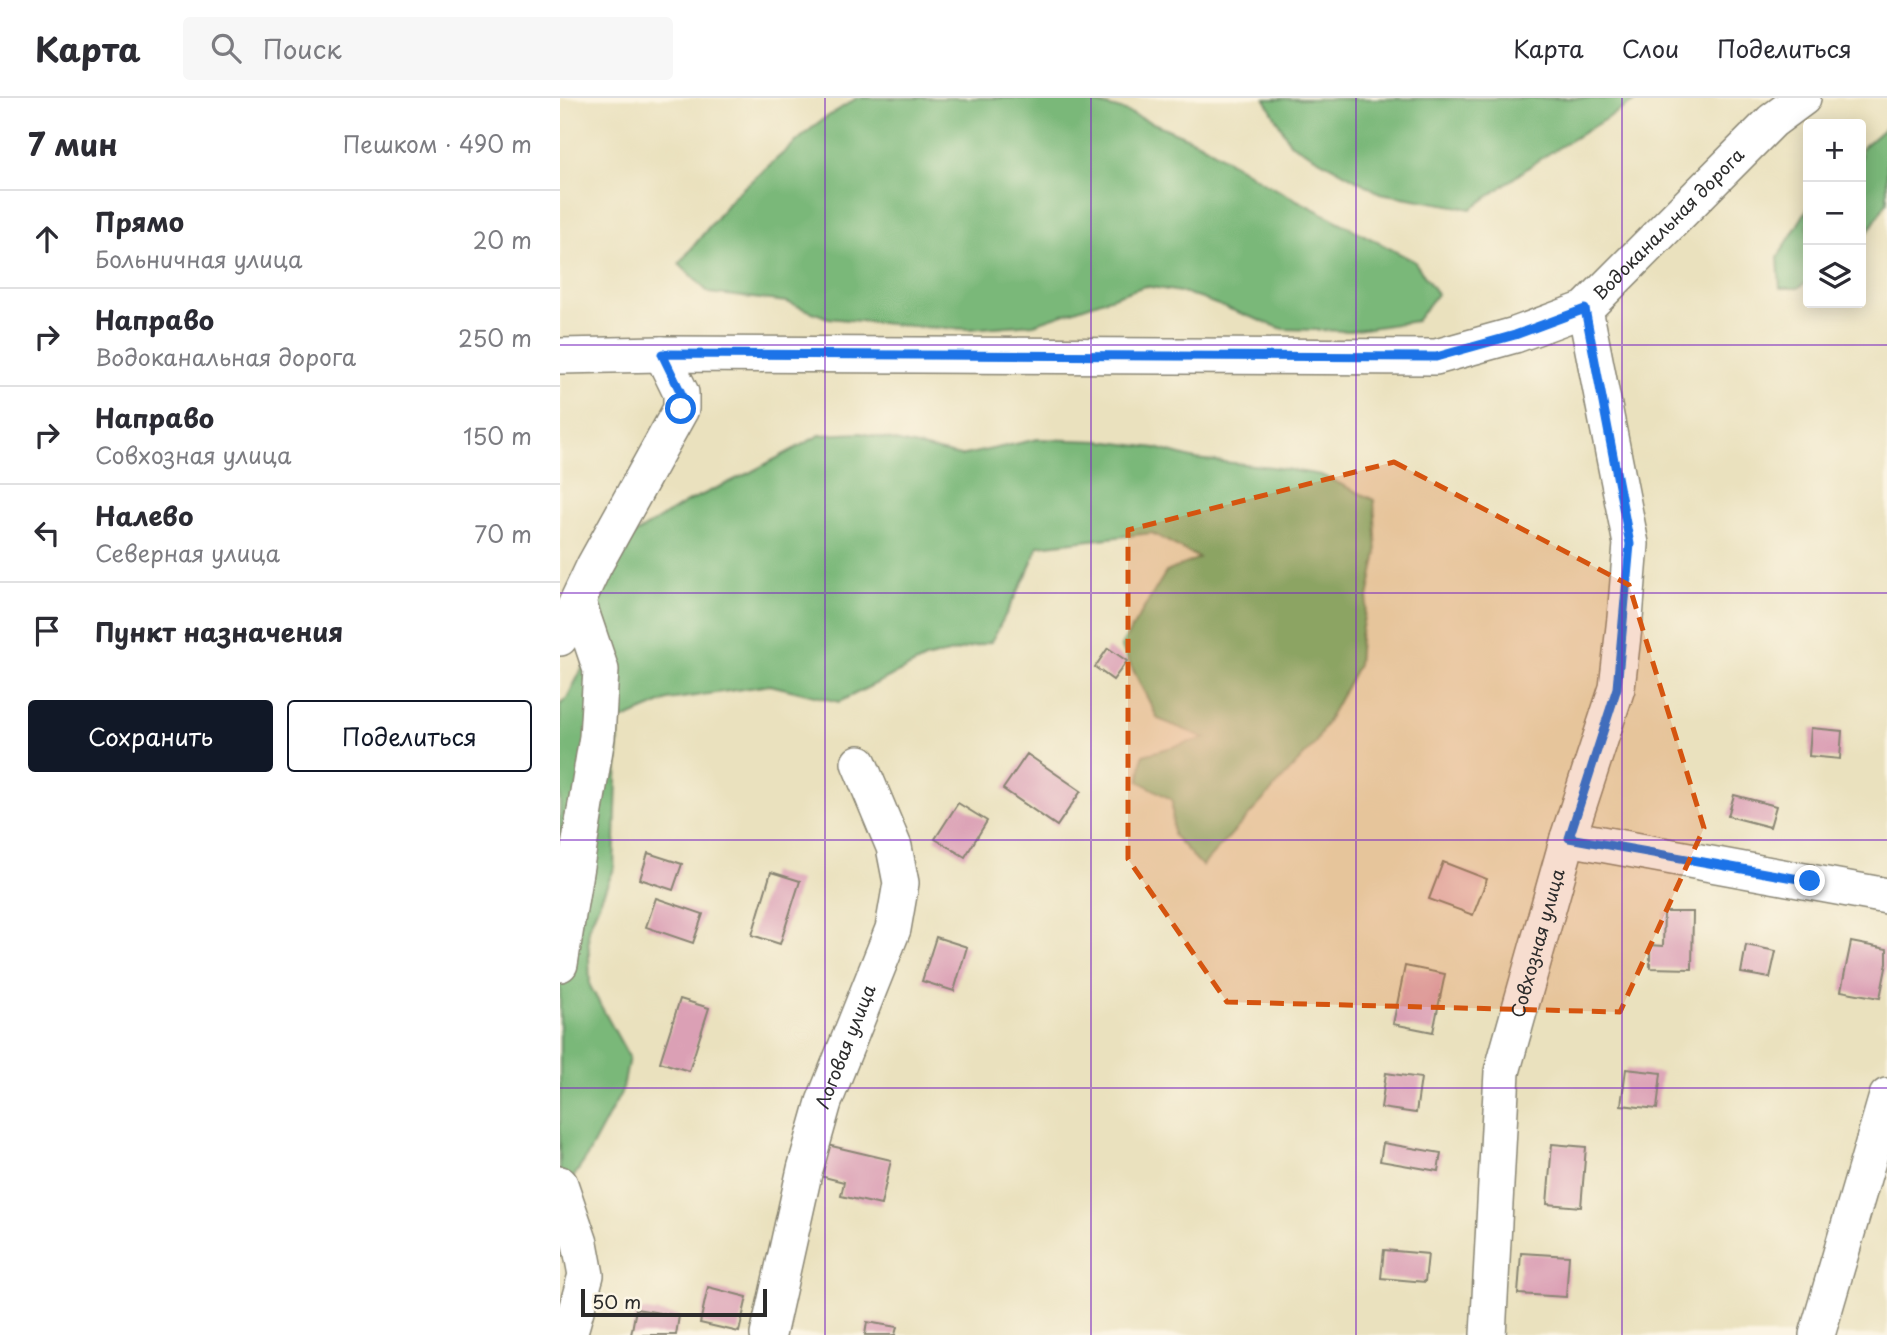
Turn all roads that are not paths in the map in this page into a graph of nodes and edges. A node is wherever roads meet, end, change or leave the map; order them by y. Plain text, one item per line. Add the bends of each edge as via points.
1 (1803, 98) edge
2 (1585, 309) junction
3 (662, 354) junction
4 (560, 356) edge
5 (578, 602) junction
6 (560, 638) edge
7 (859, 763) dead end
8 (1569, 838) junction
9 (1887, 896) edge
10 (560, 964) edge
11 (1887, 1096) edge
12 (560, 1184) edge
13 (569, 1335) edge
14 (768, 1335) edge
15 (1488, 1335) edge
16 (1817, 1335) edge

1 - 2 street, Водоканальная дорога via 1772,121
2 - 3 street, Водоканальная дорога via 1436,357
2 - 8 street, Совхозная улица via 1630,544 1617,688
3 - 4 street, Водоканальная дорога
3 - 5 street via 681,393 681,409
5 - 6 street
5 - 10 street via 601,670 597,737
7 - 14 street, Логовая улица via 894,847 901,883 893,929 824,1102
8 - 9 street
8 - 15 street, Совхозная улица via 1502,1072
11 - 16 street
12 - 13 street via 586,1275

